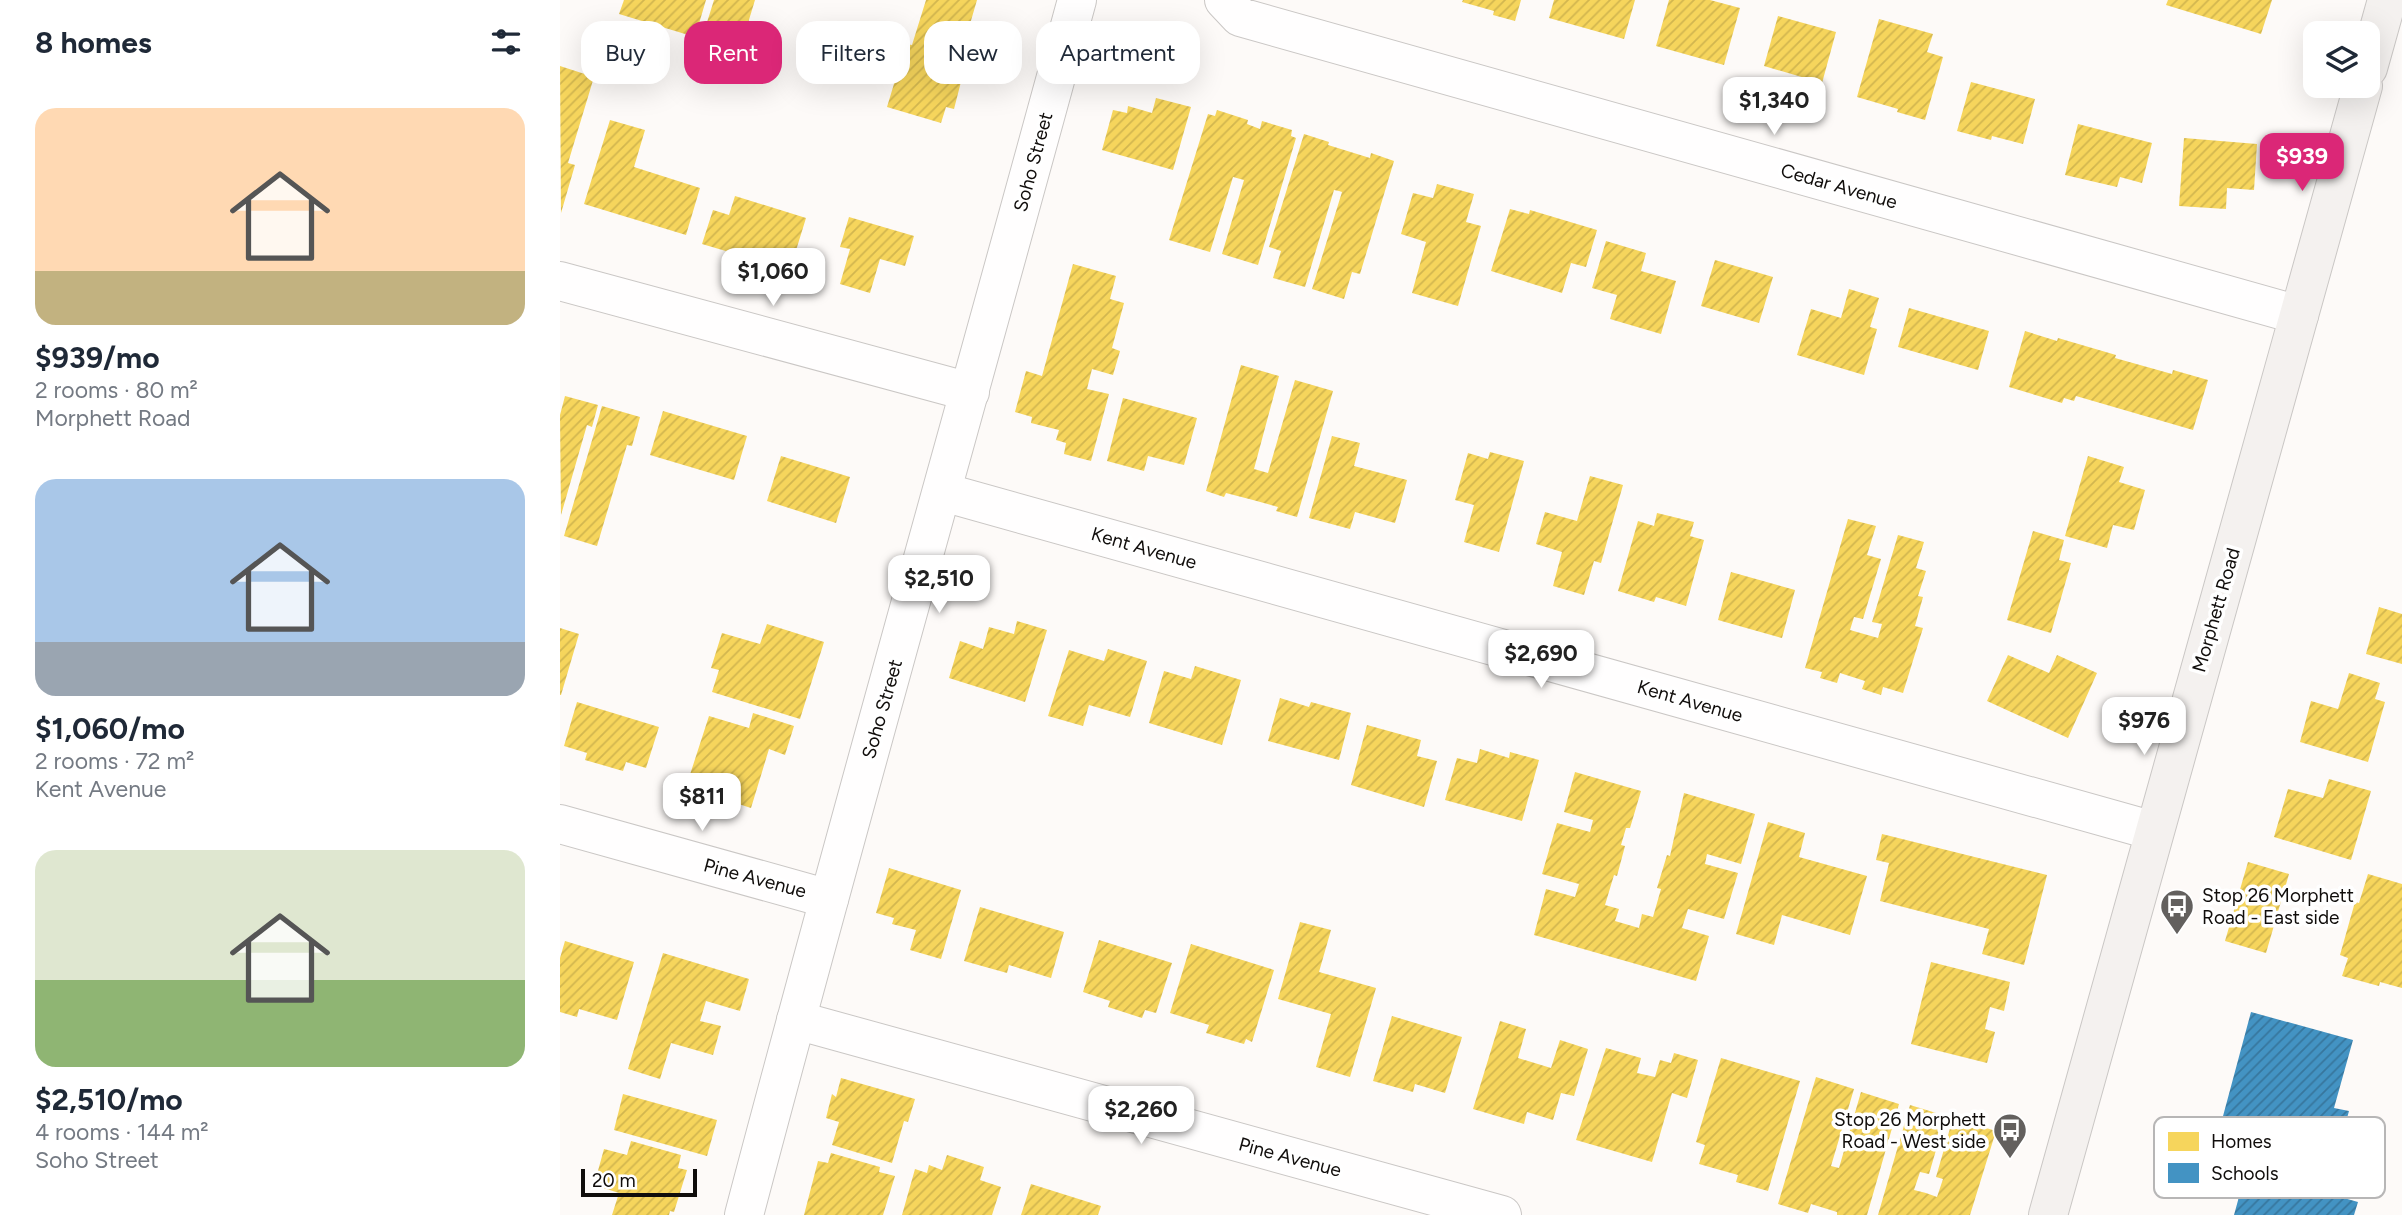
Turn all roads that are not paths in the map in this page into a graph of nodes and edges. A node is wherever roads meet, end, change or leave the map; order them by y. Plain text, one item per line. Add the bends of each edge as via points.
1 (1077, 0) edge
2 (1224, 0) edge
3 (2387, 0) edge
4 (2380, 25) edge
5 (2360, 98) edge
6 (560, 281) edge
7 (2299, 315) junction
8 (970, 392) junction
9 (943, 492) junction
10 (560, 824) edge
11 (2154, 831) junction
12 (829, 899) junction
13 (796, 1020) junction
14 (744, 1215) edge
15 (1502, 1215) edge
16 (2048, 1215) edge

1 - 8 street, Soho Street
2 - 7 street, Cedar Avenue via 1240,17
3 - 4 main road
5 - 7 main road, Morphett Road
6 - 8 street
7 - 11 main road, Morphett Road
8 - 9 street, Soho Street
9 - 11 street, Kent Avenue
9 - 12 street, Soho Street
10 - 12 street, Pine Avenue
11 - 16 main road, Morphett Road
12 - 13 street, Soho Street
13 - 14 street, Soho Street
13 - 15 street, Pine Avenue

